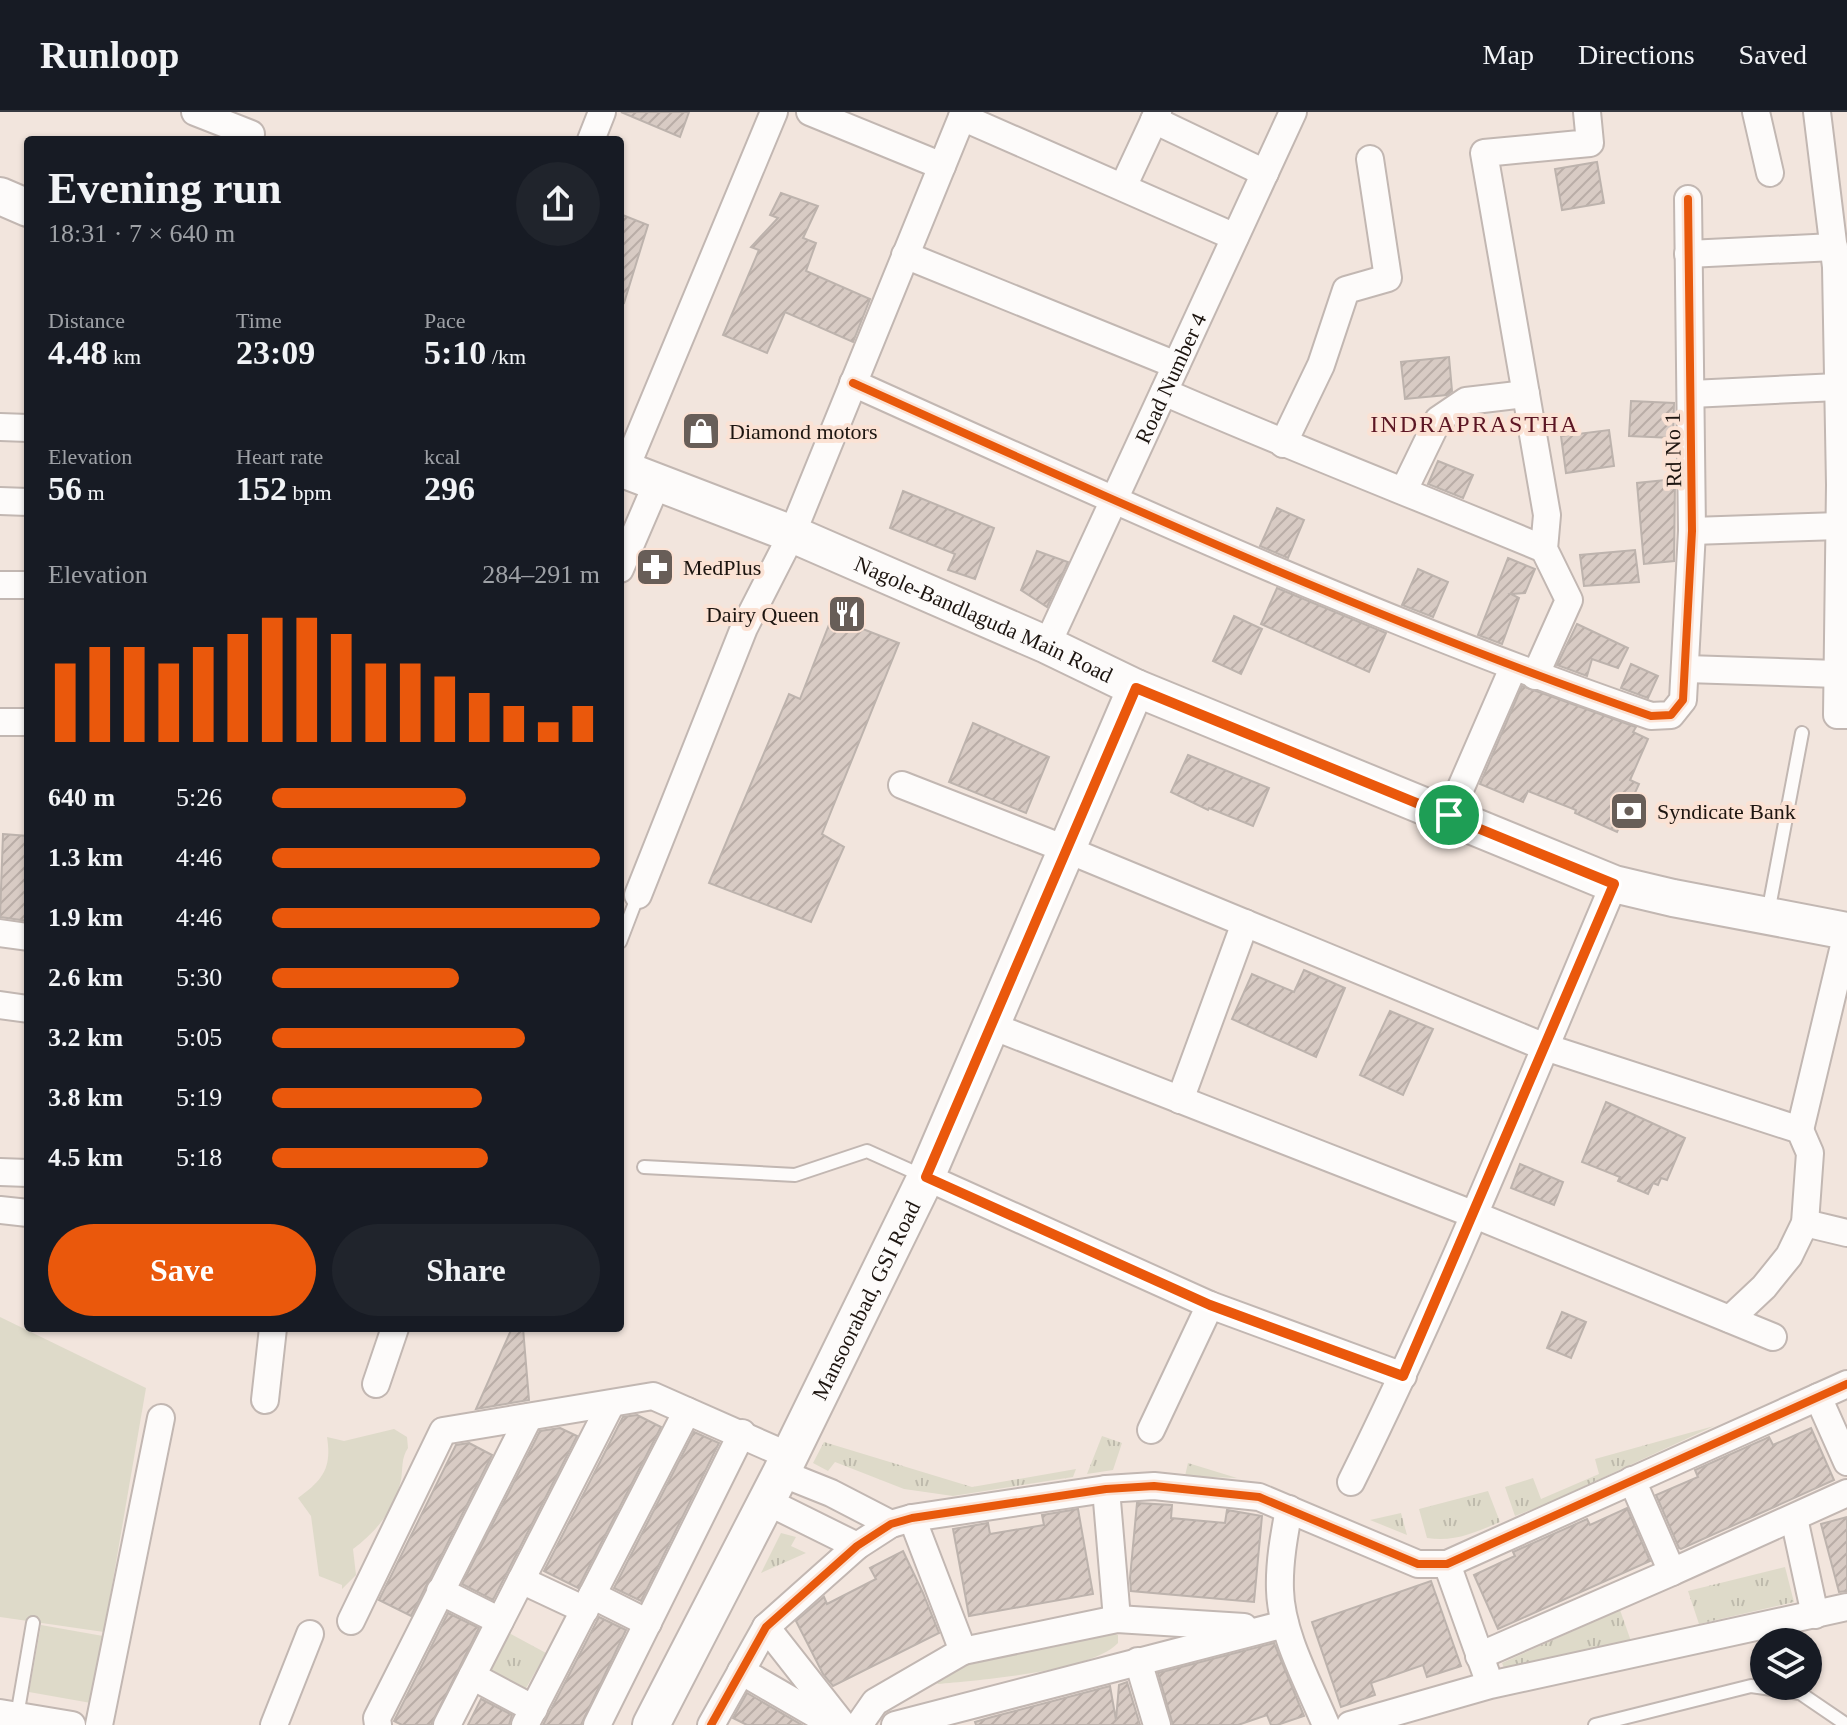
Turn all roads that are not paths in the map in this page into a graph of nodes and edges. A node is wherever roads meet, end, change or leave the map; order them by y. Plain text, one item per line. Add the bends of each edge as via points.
1 (195, 112) edge
2 (602, 112) edge
3 (774, 112) edge
4 (810, 112) edge
5 (1293, 112) edge
6 (1587, 112) edge
7 (1756, 112) edge
8 (1817, 112) edge
9 (963, 114) edge
10 (1156, 116) edge
11 (253, 129) edge
12 (593, 136) edge
13 (1370, 159) dead end
14 (942, 166) junction
15 (1265, 173) junction
16 (1770, 173) dead end
17 (1123, 187) junction
18 (0, 196) edge
19 (1688, 199) dead end
20 (24, 206) edge
21 (1235, 237) junction
22 (1688, 254) junction
23 (905, 255) junction
24 (1839, 260) edge
25 (1176, 365) junction
26 (853, 383) junction
27 (1838, 387) junction
28 (1164, 392) junction
29 (1526, 394) junction
30 (1691, 394) junction
31 (0, 427) edge
32 (24, 428) edge
33 (1283, 444) junction
34 (624, 464) edge
35 (624, 470) edge
36 (658, 481) junction
37 (1843, 485) edge
38 (1404, 490) junction
39 (0, 501) edge
40 (1114, 501) junction
41 (24, 502) edge
42 (1839, 526) junction
43 (1692, 531) junction
44 (792, 534) junction
45 (1544, 549) junction
46 (624, 560) edge
47 (0, 585) edge
48 (24, 585) edge
49 (1047, 645) junction
50 (1686, 669) junction
51 (1524, 672) junction
52 (1837, 674) junction
53 (1136, 688) junction
54 (1842, 715) edge
55 (0, 722) edge
56 (24, 722) edge
57 (1802, 733) dead end
58 (902, 785) dead end
59 (1449, 815) junction
60 (1068, 850) junction
61 (1614, 884) junction
62 (638, 895) joint
63 (1767, 916) junction
64 (1245, 923) junction
65 (624, 932) edge
66 (1847, 932) edge
67 (0, 933) edge
68 (24, 936) edge
69 (0, 1005) edge
70 (24, 1008) edge
71 (992, 1026) junction
72 (1545, 1047) junction
73 (1180, 1100) junction
74 (1800, 1130) junction
75 (644, 1167) dead end
76 (0, 1172) edge
77 (24, 1173) edge
78 (926, 1177) junction
79 (0, 1210) edge
80 (24, 1213) edge
81 (1475, 1215) junction
82 (1805, 1223) junction
83 (1847, 1233) edge
84 (1210, 1305) junction
85 (1730, 1319) junction
86 (273, 1332) edge
87 (394, 1332) edge
88 (1773, 1337) dead end
89 (1403, 1376) junction
90 (376, 1384) dead end
91 (1847, 1384) edge
92 (1818, 1397) junction
93 (265, 1400) dead end
94 (611, 1404) junction
95 (687, 1411) junction
96 (529, 1417) junction
97 (161, 1418) dead end
98 (1151, 1430) dead end
99 (742, 1433) junction
100 (1847, 1462) edge
101 (779, 1476) junction
102 (1632, 1480) junction
103 (1351, 1482) dead end
104 (1106, 1489) junction
105 (1847, 1493) edge
106 (1289, 1509) junction
107 (1794, 1518) junction
108 (902, 1521) junction
109 (857, 1546) junction
110 (1447, 1564) junction
111 (1672, 1572) junction
112 (521, 1580) junction
113 (440, 1591) junction
114 (588, 1603) junction
115 (1847, 1607) edge
116 (1815, 1615) junction
117 (1117, 1619) junction
118 (351, 1621) dead end
119 (500, 1621) junction
120 (33, 1623) dead end
121 (648, 1623) junction
122 (1279, 1626) junction
123 (766, 1627) junction
124 (310, 1634) dead end
125 (963, 1651) junction
126 (1479, 1656) junction
127 (1138, 1661) junction
128 (741, 1671) junction
129 (472, 1676) junction
130 (1490, 1685) junction
131 (9, 1715) edge
132 (985, 1715) edge
133 (529, 1717) edge
134 (72, 1725) edge
135 (99, 1725) edge
136 (274, 1725) edge
137 (378, 1725) edge
138 (447, 1725) edge
139 (597, 1725) edge
140 (651, 1725) edge
141 (711, 1725) edge
142 (834, 1725) edge
143 (843, 1725) edge
144 (859, 1725) edge
145 (895, 1725) edge
146 (1157, 1725) edge
147 (1326, 1725) edge
148 (1350, 1725) edge
149 (1595, 1725) edge
150 (1847, 1725) edge

1 - 11 street
2 - 12 street
3 - 34 street
4 - 14 street
5 - 15 street, Road Number 4
6 - 29 street via 1590,143 1484,153
7 - 16 street
8 - 24 street
9 - 14 street
9 - 17 street
10 - 15 street
10 - 17 street
13 - 33 street via 1388,278 1346,290 1321,365
14 - 23 street
15 - 21 street, Road Number 4
17 - 21 street
18 - 20 street
19 - 22 street, Rd No 1
21 - 25 street, Road Number 4
22 - 24 street
22 - 30 street, Rd No 1
23 - 25 street
23 - 26 street
24 - 27 street
25 - 28 street, Road Number 4
26 - 40 street
26 - 44 street
27 - 30 street
27 - 37 street
28 - 33 street
28 - 40 street, Road Number 4
29 - 38 street via 1466,401 1438,420
29 - 45 street via 1547,515
30 - 43 street, Rd No 1
31 - 32 street
33 - 38 street
35 - 36 street, Nagole-Bandlaguda Main Road
36 - 44 street, Nagole-Bandlaguda Main Road
36 - 46 street
37 - 42 street
38 - 45 street
39 - 41 street
40 - 49 street, Road Number 4
40 - 51 street
42 - 43 street
42 - 52 street
43 - 50 street, Rd No 1
44 - 49 street, Nagole-Bandlaguda Main Road
44 - 62 street via 744,628
45 - 51 street via 1569,600
47 - 48 street
49 - 53 street, Nagole-Bandlaguda Main Road
50 - 51 street, Rd No 1 via 1683,700 1671,715 1651,716
50 - 52 street
51 - 59 street
52 - 54 street
53 - 59 street, Nagole-Bandlaguda Main Road
53 - 60 street, Mansoorabad, GSI Road
55 - 56 street
57 - 63 lane
58 - 60 street
59 - 61 street, Nagole-Bandlaguda Main Road
60 - 64 street
60 - 71 street, Mansoorabad, GSI Road
61 - 63 street, Nagole-Bandlaguda Main Road
61 - 72 street
62 - 65 lane
63 - 66 street, Nagole-Bandlaguda Main Road
64 - 72 street
64 - 73 street
66 - 74 street
67 - 68 street
69 - 70 street
71 - 73 street
71 - 78 street, Mansoorabad, GSI Road
72 - 74 street
72 - 81 street
73 - 81 street
74 - 82 street via 1810,1153
75 - 78 lane via 795,1175 867,1151
76 - 77 street
78 - 84 street
78 - 101 street, Mansoorabad, GSI Road
79 - 80 street
81 - 85 street
81 - 89 street
82 - 83 street
82 - 85 street via 1789,1256
84 - 89 street
84 - 98 street
85 - 88 street
86 - 93 street
87 - 90 street
89 - 103 street
91 - 92 street
92 - 100 street
92 - 102 street
94 - 95 street via 653,1396
94 - 96 street
94 - 112 street
95 - 99 street
95 - 114 street
96 - 113 street
96 - 118 street via 443,1431
97 - 135 street
99 - 101 street
99 - 121 street
101 - 108 street
101 - 109 street
101 - 140 street, Mansoorabad, GSI Road
102 - 110 street
102 - 111 street
104 - 106 street via 1154,1486 1259,1497
104 - 108 street
104 - 117 street
105 - 107 street
106 - 110 street via 1418,1564
106 - 122 street
107 - 111 street
107 - 116 street
108 - 109 street
108 - 125 street
109 - 123 street
110 - 126 street
111 - 126 street
112 - 114 street
112 - 119 street
113 - 119 street
113 - 137 street
114 - 121 street
114 - 133 street
115 - 116 street
116 - 130 street
117 - 122 street
117 - 125 street
119 - 129 street
120 - 131 lane
121 - 139 street
122 - 127 street
122 - 147 street
123 - 128 street
123 - 143 street
124 - 136 street
125 - 144 street via 875,1702
126 - 130 street
127 - 132 street
127 - 146 street
128 - 141 street
128 - 142 street
129 - 133 street
129 - 138 street
130 - 148 street
131 - 134 street
132 - 145 street
149 - 150 lane via 1751,1686 1800,1693

